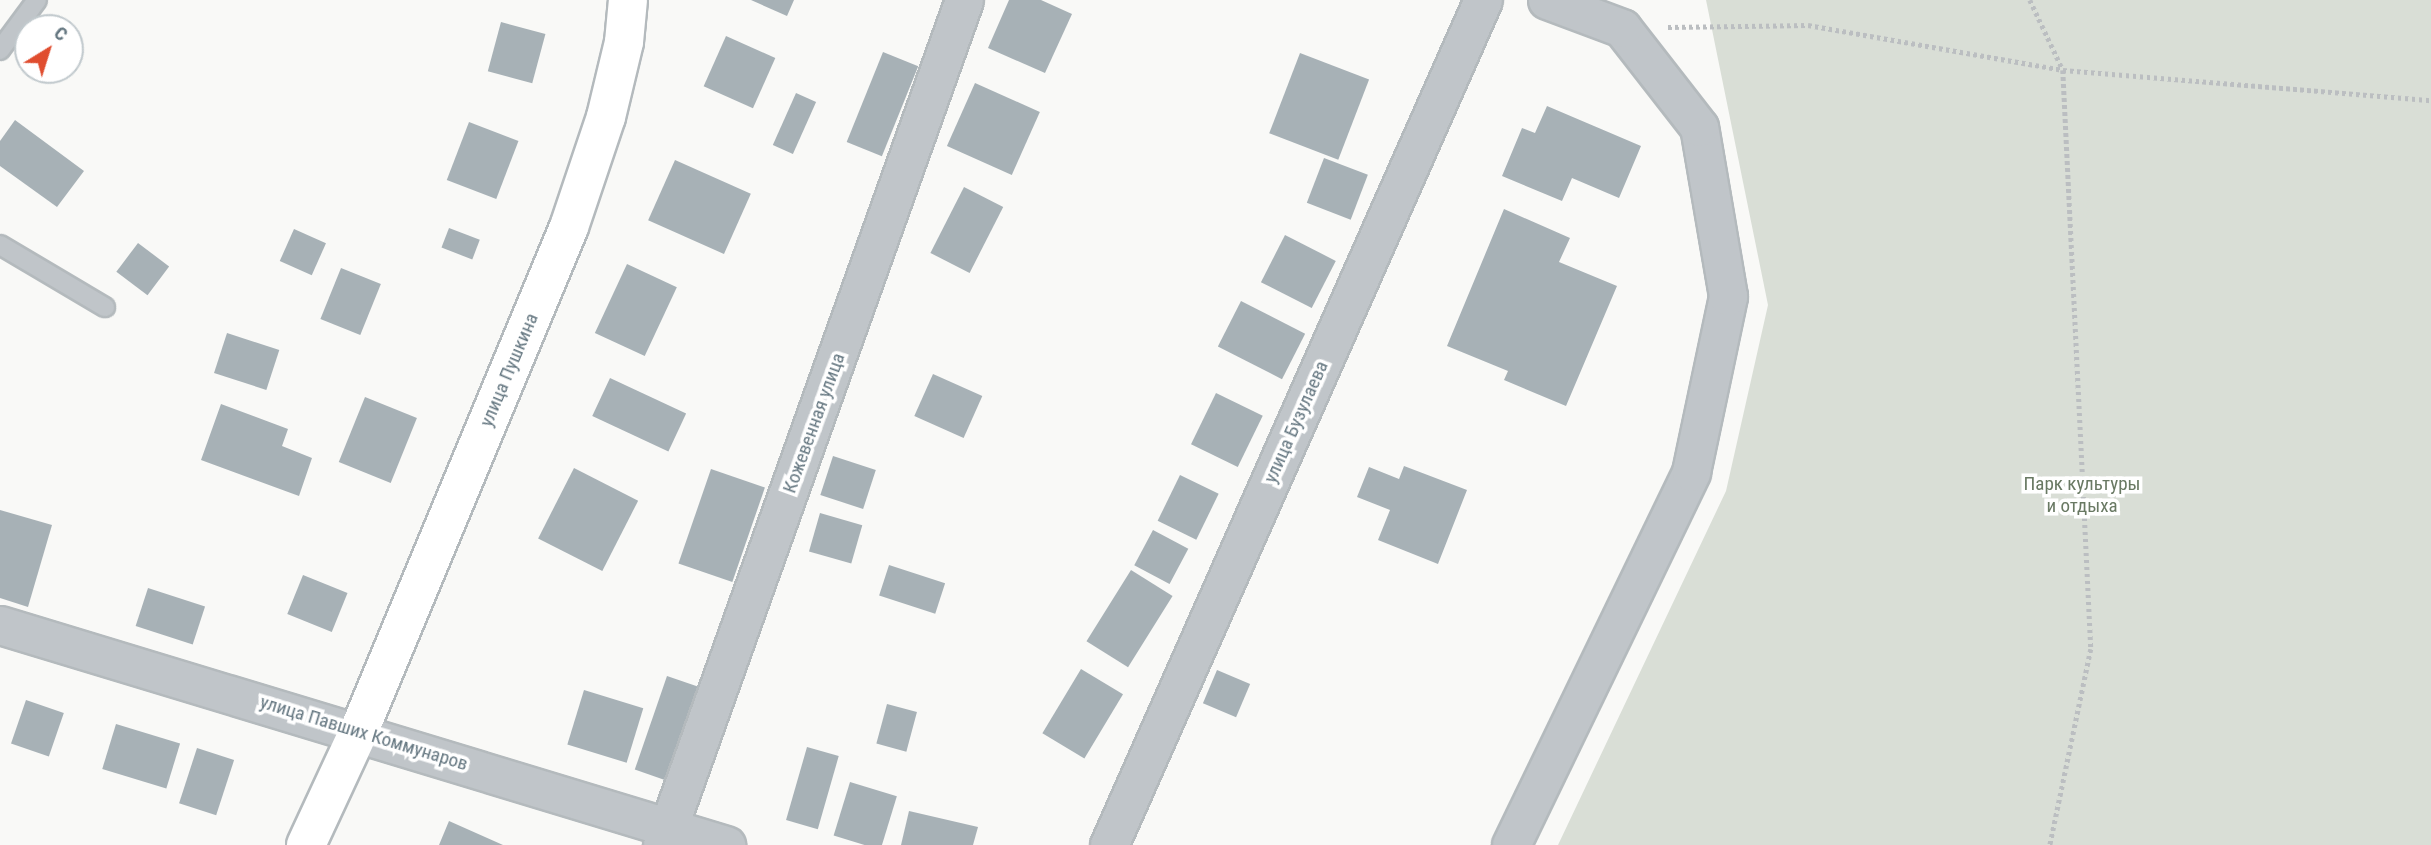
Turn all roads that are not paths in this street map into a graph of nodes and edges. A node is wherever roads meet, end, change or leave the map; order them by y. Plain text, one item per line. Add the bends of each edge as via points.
1 (37, 0) edge
2 (628, 0) edge
3 (964, 0) edge
4 (1483, 0) edge
5 (1547, 0) edge
6 (0, 50) edge
7 (0, 245) edge
8 (105, 307) dead end
9 (0, 625) edge
10 (359, 731) junction
11 (666, 836) edge
12 (306, 845) edge
13 (320, 845) edge
14 (332, 845) edge
15 (726, 845) edge
16 (1109, 845) edge
17 (1511, 845) edge

1 - 6 lane
2 - 10 main road, улица Пушкина via 624,42 606,117 569,227
3 - 11 street, Кожевенная улица
4 - 16 street, улица Бузулаева
5 - 17 street via 1622,28 1699,127 1728,296 1691,472
7 - 8 lane
9 - 10 street, улица Павших Коммунаров
10 - 11 street, улица Павших Коммунаров
10 - 12 main road
10 - 13 main road
10 - 14 main road
11 - 15 street, улица Павших Коммунаров

